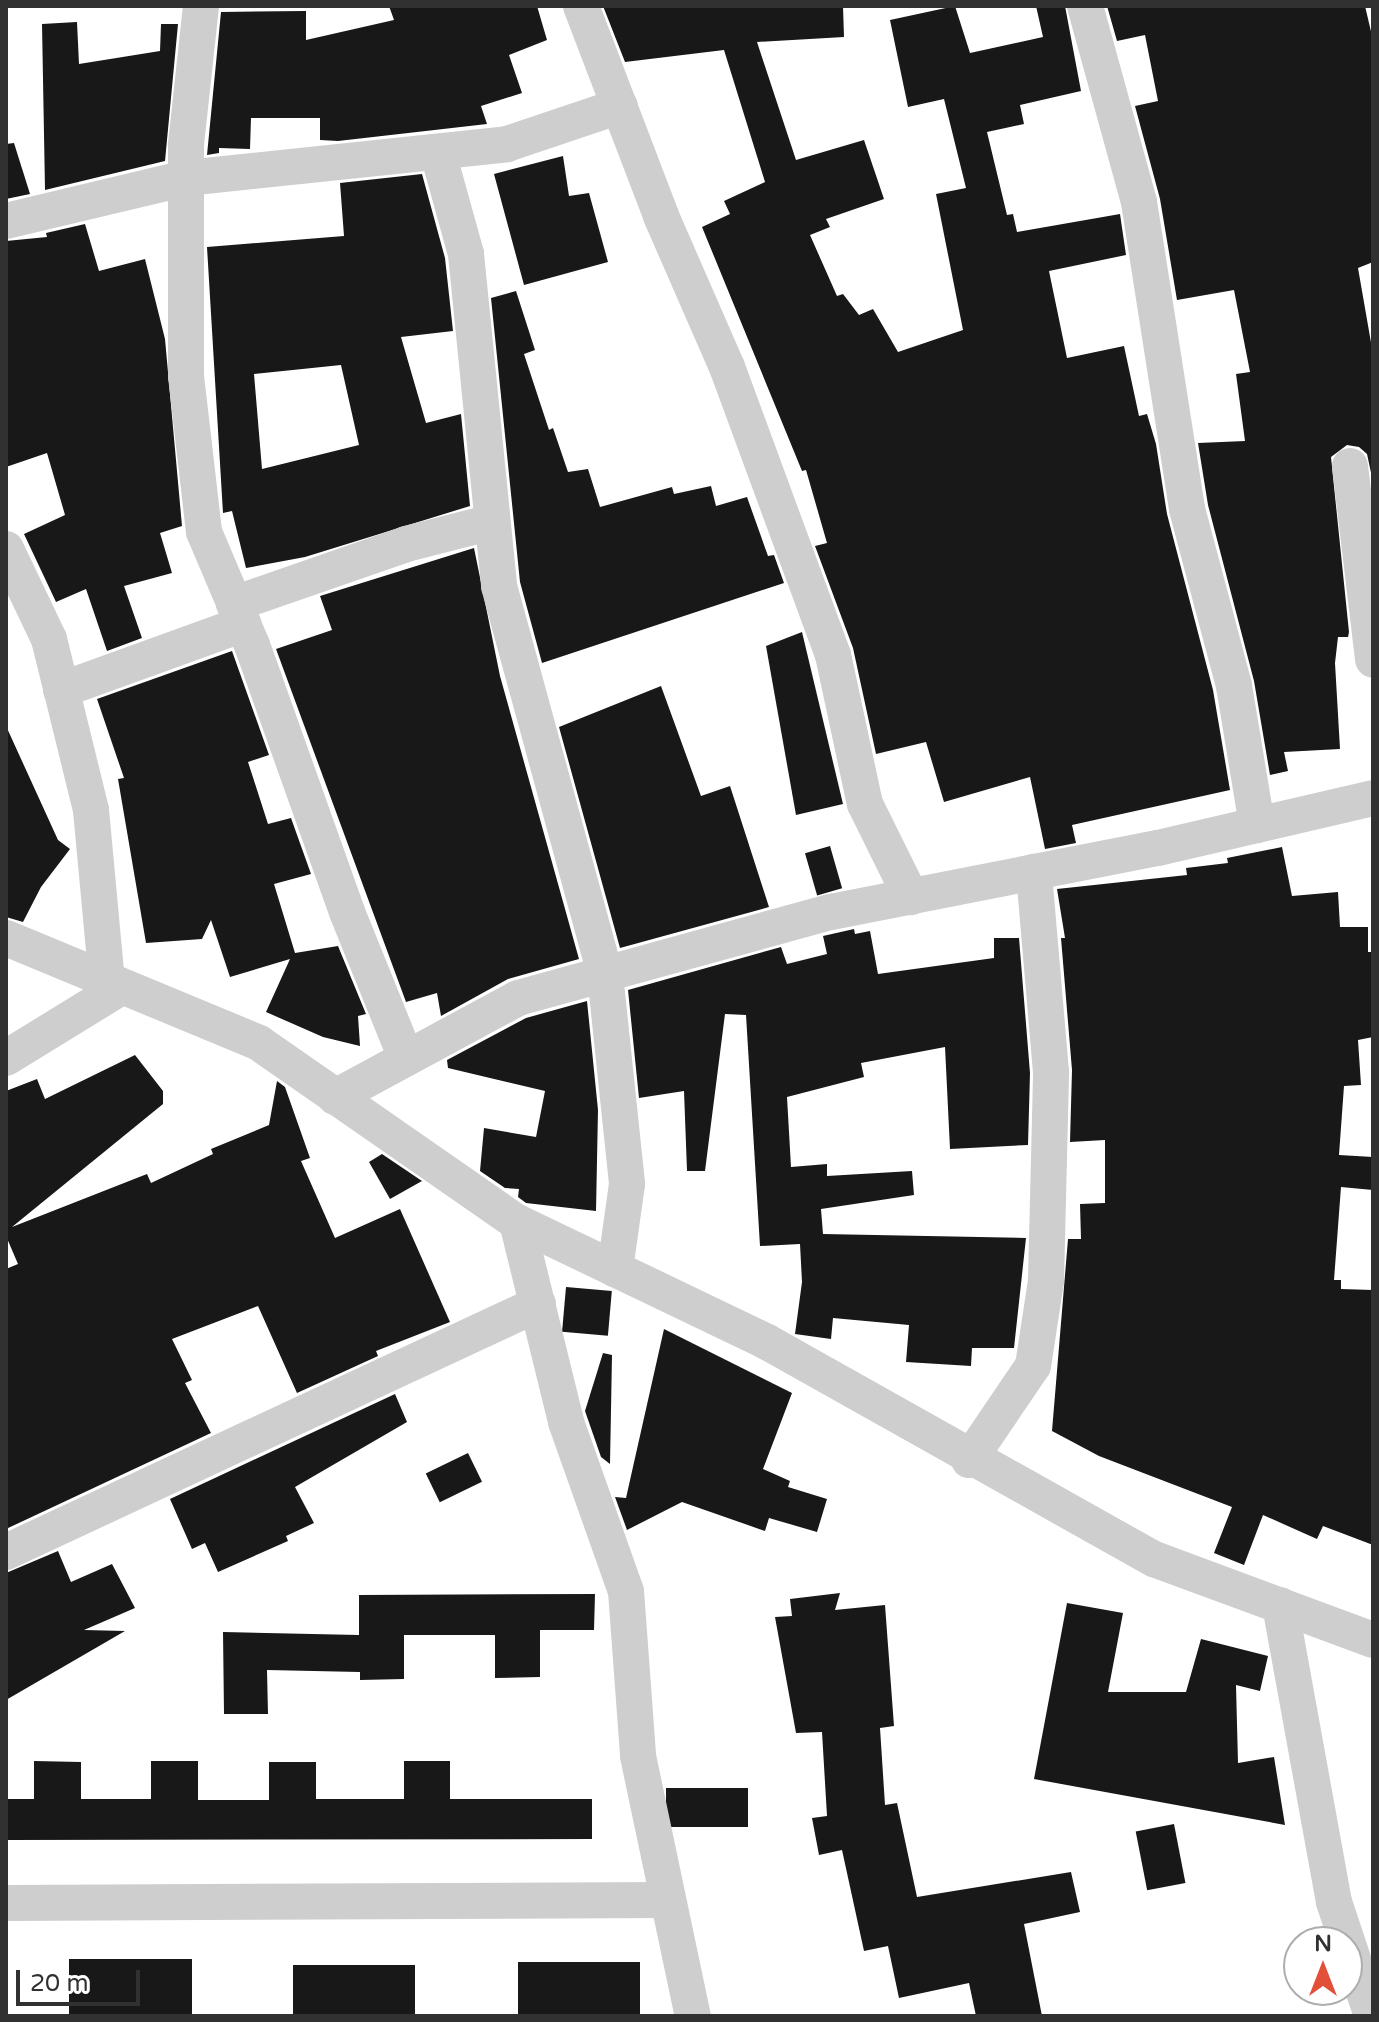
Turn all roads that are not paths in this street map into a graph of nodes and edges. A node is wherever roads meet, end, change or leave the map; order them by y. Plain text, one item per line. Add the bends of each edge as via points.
1 (201, 6) edge
2 (581, 6) edge
3 (1085, 6) edge
4 (620, 106) junction
5 (438, 153) junction
6 (186, 178) junction
7 (6, 221) edge
8 (1350, 466) dead end
9 (492, 522) junction
10 (6, 549) edge
11 (239, 614) junction
12 (1373, 660) edge
13 (61, 690) junction
14 (1373, 798) edge
15 (1257, 825) junction
16 (1034, 872) junction
17 (911, 897) junction
18 (6, 938) edge
19 (605, 974) junction
20 (114, 985) junction
21 (6, 1058) edge
22 (406, 1058) junction
23 (335, 1097) junction
24 (517, 1222) junction
25 (615, 1269) junction
26 (538, 1304) junction
27 (969, 1460) junction
28 (6, 1552) edge
29 (1280, 1605) junction
30 (1373, 1640) edge
31 (664, 1900) junction
32 (6, 1903) edge
33 (693, 2016) edge
34 (1372, 2016) edge

1 - 6 street
2 - 4 street
3 - 15 street via 1139,202 1187,509 1234,686
4 - 5 street via 507,144
4 - 17 street via 727,367 833,655 865,804
5 - 6 street
5 - 9 street via 466,254
6 - 7 street
6 - 11 street via 186,376 204,532
8 - 12 street
9 - 11 street via 406,544
9 - 19 street via 499,586
10 - 13 street via 49,639
11 - 13 street
11 - 22 street
13 - 20 street via 91,810
14 - 15 street
15 - 16 street
16 - 17 street
16 - 27 street via 1051,1072 1046,1281 1033,1366
17 - 19 street via 831,912
18 - 20 street
19 - 22 street via 518,998
19 - 25 street via 627,1184
20 - 21 street
20 - 23 street via 259,1043
22 - 23 street
23 - 24 street
24 - 25 street
24 - 26 street
25 - 27 street via 767,1342
26 - 28 street
26 - 31 street via 566,1422 626,1591 638,1756
27 - 29 street via 1154,1559
29 - 30 street
29 - 34 street via 1334,1902
31 - 32 street
31 - 33 street

